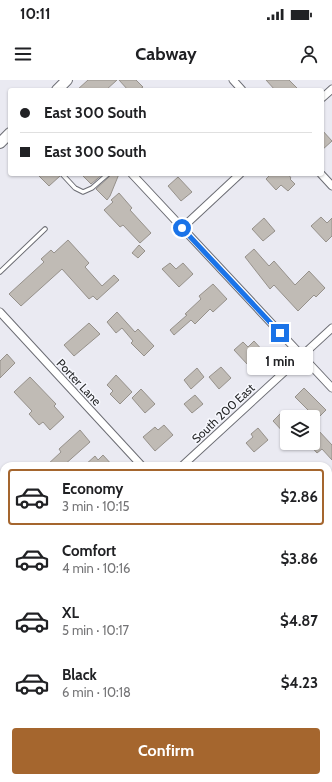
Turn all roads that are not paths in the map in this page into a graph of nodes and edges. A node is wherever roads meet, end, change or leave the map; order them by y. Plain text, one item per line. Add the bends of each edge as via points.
1 (67, 80) edge
2 (233, 80) edge
3 (59, 88) edge
4 (240, 88) edge
5 (332, 89) edge
6 (324, 96) edge
7 (8, 135) edge
8 (0, 143) edge
9 (64, 176) edge
10 (106, 176) edge
11 (134, 176) edge
12 (238, 176) edge
13 (323, 176) edge
14 (332, 186) edge
15 (182, 228) junction
16 (45, 230) dead end
17 (0, 272) edge
18 (0, 312) edge
19 (332, 328) edge
20 (302, 356) junction
21 (332, 388) edge
22 (138, 462) edge
23 (186, 462) edge

1 - 3 main road
2 - 4 street
5 - 6 street
7 - 8 main road
9 - 10 lane via 75,188 83,192 88,191
11 - 15 street
12 - 15 street
13 - 14 street
15 - 20 street
16 - 17 lane
18 - 22 street, Porter Lane
19 - 20 street, South 200 East
20 - 21 street
20 - 23 street, South 200 East

